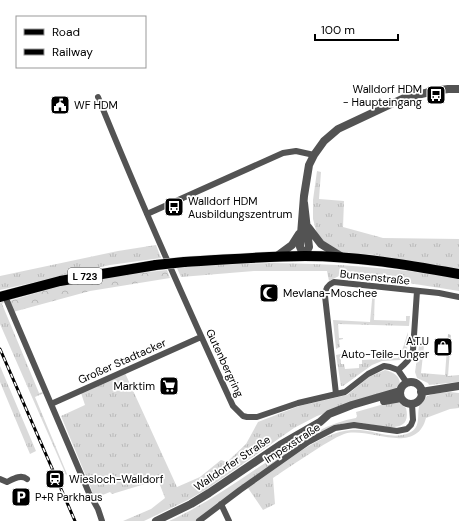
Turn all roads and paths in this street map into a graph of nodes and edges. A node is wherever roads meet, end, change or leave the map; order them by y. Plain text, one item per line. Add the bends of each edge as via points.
1 (459, 90) edge
2 (98, 97) dead end
3 (314, 156) junction
4 (147, 214) junction
5 (304, 228) junction
6 (304, 256) junction
7 (276, 257) junction
8 (343, 258) junction
9 (459, 274) edge
10 (417, 291) junction
11 (459, 297) edge
12 (3, 299) edge
13 (201, 337) junction
14 (398, 370) junction
15 (407, 383) junction
16 (459, 386) edge
17 (421, 392) junction
18 (336, 394) junction
19 (401, 395) junction
20 (52, 404) junction
21 (412, 404) junction
22 (27, 478) dead end
23 (0, 479) edge
24 (221, 504) junction
25 (102, 521) edge
26 (156, 521) edge
27 (199, 521) edge
28 (229, 521) edge

1 - 3 street via 448,89 404,98 338,129 324,141
2 - 4 street, Gutenbergring
3 - 4 street via 296,150 283,153
3 - 5 street via 306,178
4 - 13 street, Gutenbergring
5 - 6 street via 300,247
5 - 7 street via 292,245
5 - 8 street via 321,244
6 - 7 main road, L 723
6 - 8 main road, L 723
7 - 12 main road, L 723, bridge via 156,265 68,280 14,292
8 - 9 main road, L 723
10 - 11 street, Bunsenstraße
10 - 14 street via 412,356
10 - 18 street, Bunsenstraße via 334,282 328,286 325,296
12 - 20 street
13 - 18 street, Gutenbergring via 233,406 243,416 257,417 298,402
13 - 20 street, Großer Stadtacker
14 - 15 street
14 - 18 street, Gutenbergring via 390,366 379,368 345,392
15 - 17 street via 416,384
15 - 19 street via 401,388
16 - 17 street
17 - 21 street via 420,399
19 - 21 street via 405,402
19 - 26 street, Walldorfer Straße via 320,422 280,445 209,493
20 - 25 street
21 - 24 street, Impexstraße via 413,420 407,429 398,431 354,425 335,428 308,442
22 - 23 street via 20,476 7,482
24 - 27 street, Impexstraße
24 - 28 street

